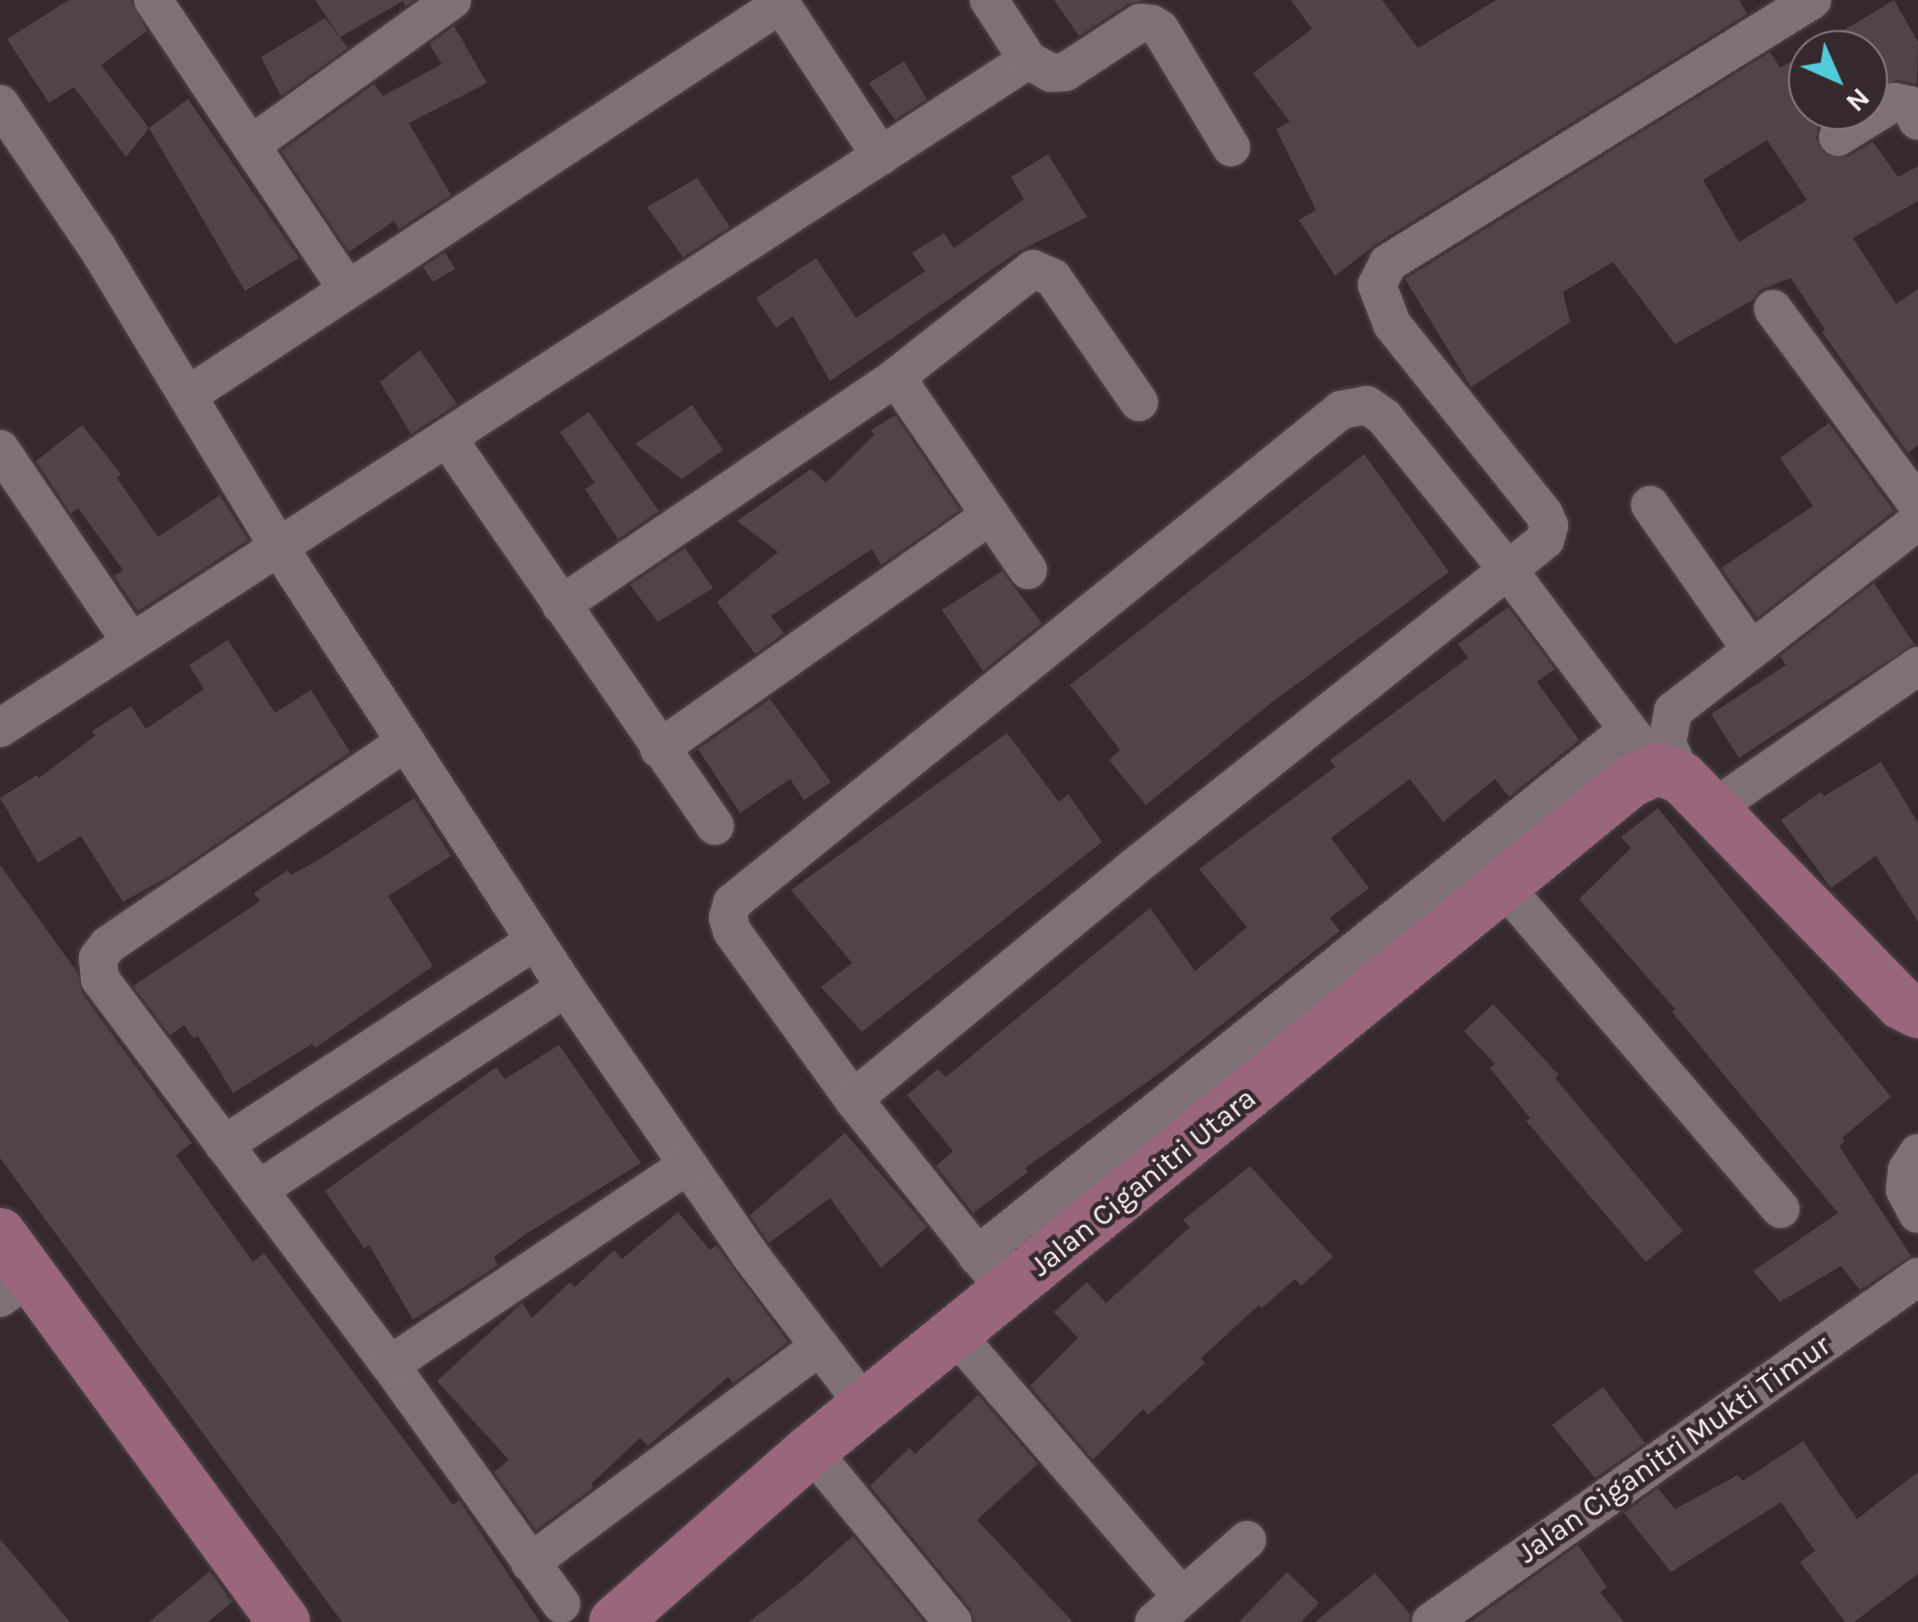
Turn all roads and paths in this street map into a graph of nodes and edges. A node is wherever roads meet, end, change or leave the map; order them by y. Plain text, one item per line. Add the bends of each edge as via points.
1 (154, 0) edge
2 (452, 0) edge
3 (989, 0) edge
4 (1812, 0) edge
5 (779, 2) edge
6 (1028, 60) junction
7 (0, 104) edge
8 (1918, 121) edge
9 (1838, 137) dead end
10 (250, 145) junction
11 (1231, 146) dead end
12 (882, 156) junction
13 (347, 289) junction
14 (1773, 309) dead end
15 (896, 377) junction
16 (188, 396) junction
17 (1139, 402) dead end
18 (448, 439) junction
19 (0, 449) edge
20 (1650, 505) dead end
21 (1918, 505) edge
22 (992, 515) junction
23 (1918, 521) edge
24 (280, 549) junction
25 (1028, 570) dead end
26 (1508, 570) junction
27 (561, 604) junction
28 (130, 642) junction
29 (1751, 650) junction
30 (1918, 666) edge
31 (0, 728) edge
32 (404, 743) junction
33 (659, 749) junction
34 (1670, 771) junction
35 (715, 826) dead end
36 (1502, 884) junction
37 (535, 941) junction
38 (566, 988) junction
39 (1918, 1012) edge
40 (853, 1099) junction
41 (224, 1144) junction
42 (1918, 1153) edge
43 (686, 1166) junction
44 (258, 1190) junction
45 (1781, 1209) dead end
46 (1918, 1214) edge
47 (0, 1234) edge
48 (992, 1274) junction
49 (1918, 1277) edge
50 (15, 1287) edge
51 (956, 1336) junction
52 (820, 1346) junction
53 (390, 1365) junction
54 (867, 1408) junction
55 (811, 1450) junction
56 (1246, 1540) dead end
57 (530, 1563) junction
58 (561, 1604) dead end
59 (1168, 1610) edge
60 (1436, 1620) edge
61 (284, 1622) edge
62 (614, 1622) edge
63 (953, 1622) edge

1 - 10 street
2 - 10 street
3 - 6 street
4 - 26 street via 1388,263 1377,285 1392,324 1544,514 1545,540
5 - 12 street
5 - 13 street
6 - 11 street via 1051,73 1065,72 1140,24 1152,24
6 - 12 street
7 - 16 street
8 - 9 street via 1909,106 1894,102
10 - 13 street
12 - 18 street
13 - 16 street
14 - 21 street
15 - 17 street via 1033,269 1053,278
15 - 22 street
15 - 27 street
16 - 24 street
18 - 24 street
18 - 27 street
19 - 28 street
20 - 29 street
22 - 25 street
22 - 33 street
23 - 29 street
24 - 28 street
24 - 32 street
26 - 34 street
26 - 40 street
26 - 40 street via 1384,417 1368,405 1341,410 766,874 732,903 732,931
27 - 33 street
28 - 31 street
29 - 34 street via 1673,710
30 - 34 street
32 - 37 street
32 - 41 street via 98,958 100,979
33 - 35 street
34 - 36 street, Jalan Ciganitri Utara via 1631,781
34 - 39 street via 1902,1004
34 - 48 street
36 - 45 street
36 - 48 street, Jalan Ciganitri Utara
37 - 38 street
37 - 41 street
38 - 43 street
38 - 44 street
40 - 48 street
41 - 44 street
42 - 46 street via 1907,1170 1906,1190
43 - 52 street
43 - 53 street
44 - 53 street
47 - 50 street
48 - 51 street, Jalan Ciganitri Utara
49 - 60 street, Jalan Ciganitri Mukti Timur
50 - 61 street
51 - 54 street, Jalan Ciganitri Utara
51 - 59 street
52 - 54 street
52 - 57 street
53 - 57 street
54 - 55 street, Jalan Ciganitri Utara
55 - 62 street, Jalan Ciganitri Utara
55 - 63 street
56 - 59 street
57 - 58 street

